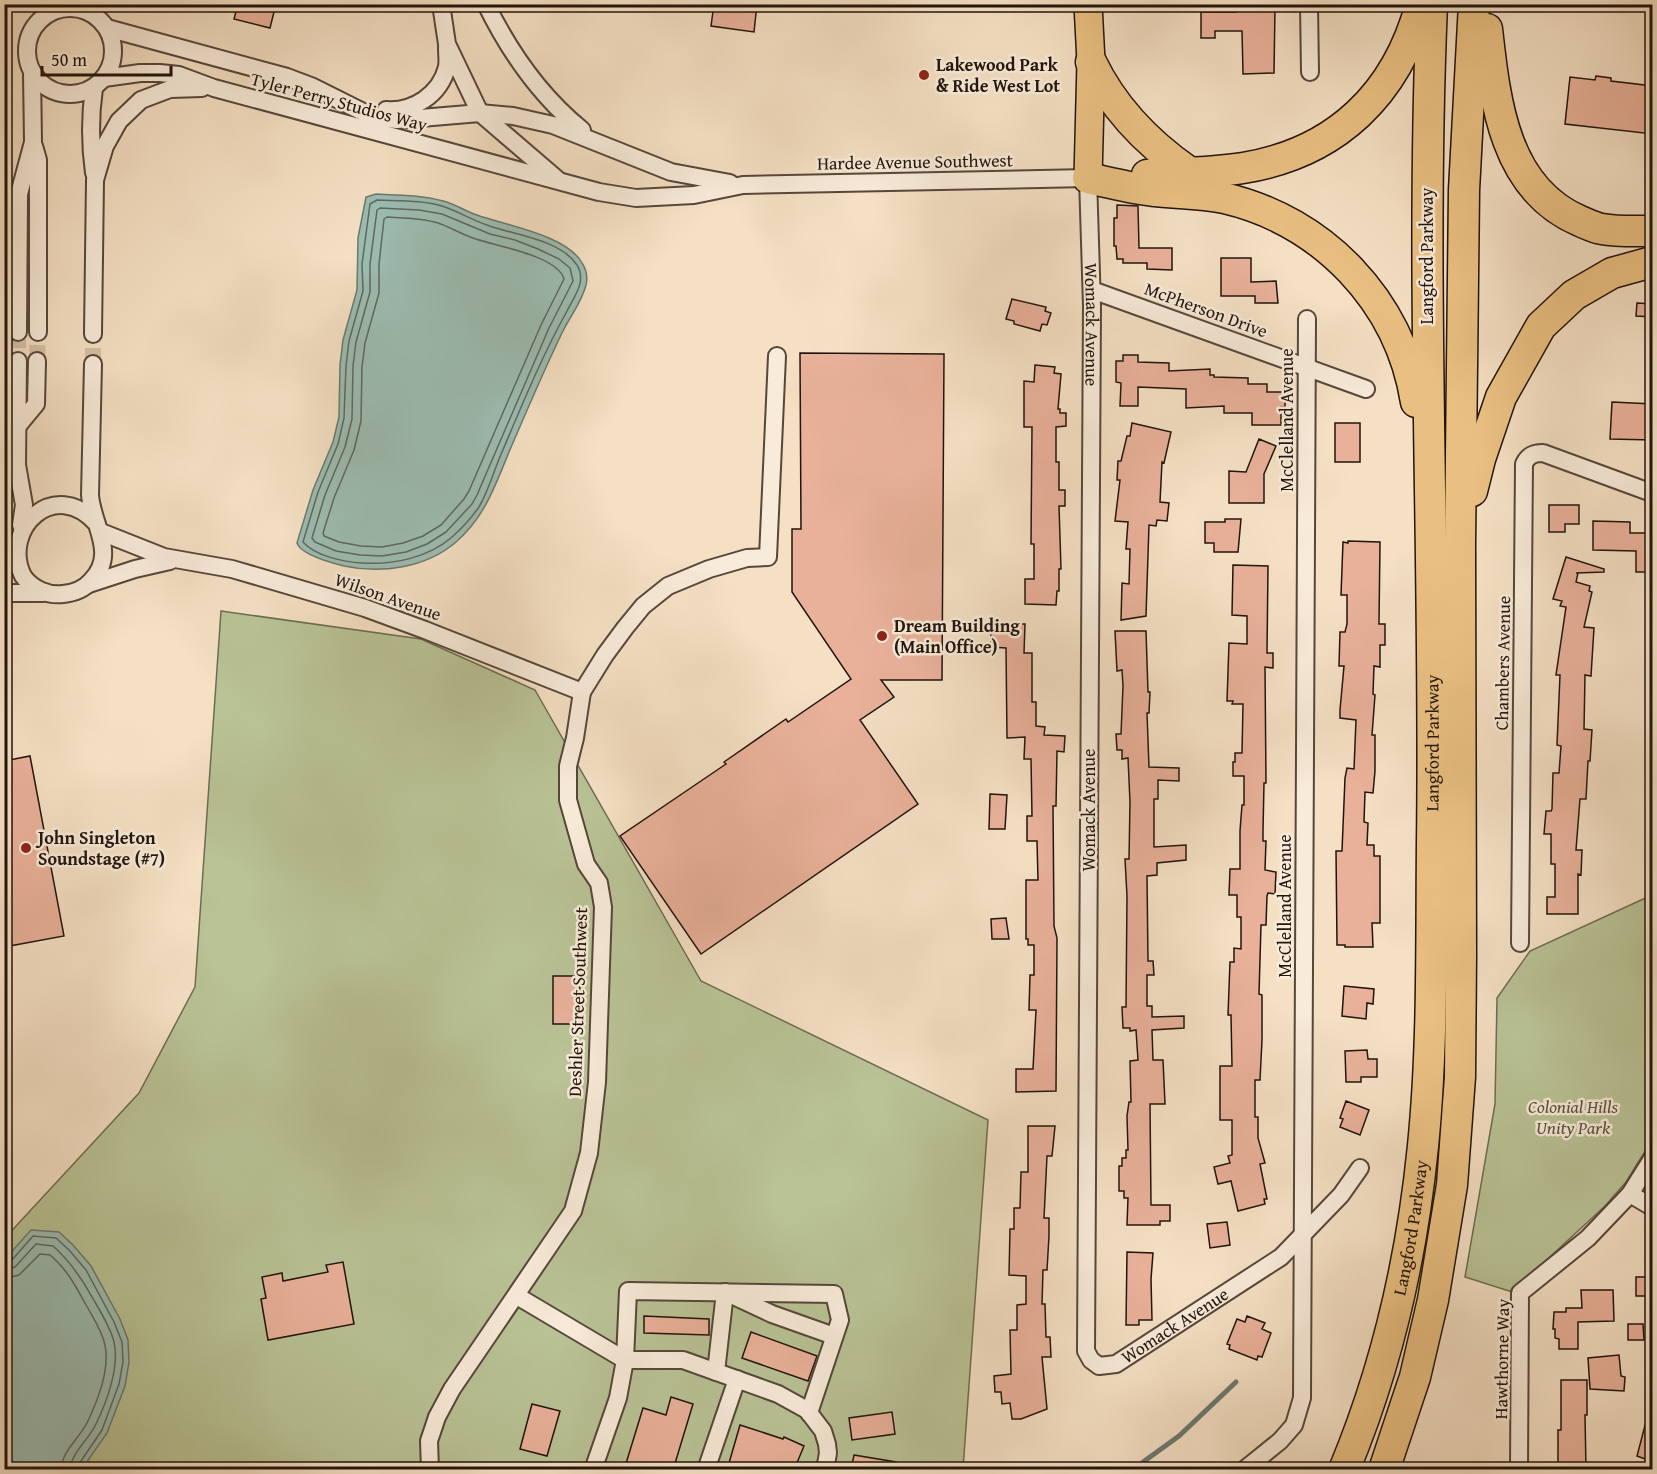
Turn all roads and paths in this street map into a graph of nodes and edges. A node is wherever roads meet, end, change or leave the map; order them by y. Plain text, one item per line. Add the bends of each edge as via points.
1 (441, 4) edge
2 (486, 4) edge
3 (1088, 4) edge
4 (1309, 4) edge
5 (1421, 4) edge
6 (1432, 4) edge
7 (1474, 4) edge
8 (1485, 4) edge
9 (107, 28) junction
10 (447, 44) junction
11 (1091, 62) junction
12 (1310, 72) dead end
13 (33, 73) junction
14 (99, 83) junction
15 (214, 88) junction
16 (345, 103) junction
17 (480, 113) junction
18 (594, 140) junction
19 (33, 142) junction
20 (1188, 172) junction
21 (1088, 178) junction
22 (95, 180) junction
23 (563, 183) junction
24 (743, 185) junction
25 (19, 194) junction
26 (4, 220) edge
27 (1653, 231) edge
28 (1653, 262) edge
29 (1092, 290) junction
30 (1307, 318) dead end
31 (18, 332) tunnel mouth
32 (38, 332) tunnel mouth
33 (93, 334) tunnel mouth
34 (777, 356) dead end
35 (18, 361) tunnel mouth
36 (37, 361) tunnel mouth
37 (93, 364) tunnel mouth
38 (1306, 367) junction
39 (1366, 389) dead end
40 (11, 428) edge
41 (1653, 493) edge
42 (99, 528) junction
43 (19, 531) junction
44 (1430, 535) junction
45 (1460, 544) junction
46 (4, 550) edge
47 (174, 560) junction
48 (87, 585) junction
49 (4, 592) edge
50 (48, 593) junction
51 (582, 692) junction
52 (1520, 943) dead end
53 (1653, 1159) edge
54 (1360, 1168) dead end
55 (1630, 1194) junction
56 (1653, 1207) edge
57 (1303, 1236) junction
58 (725, 1292) junction
59 (517, 1296) junction
60 (834, 1336) junction
61 (625, 1360) junction
62 (716, 1372) junction
63 (737, 1379) junction
64 (809, 1413) junction
65 (430, 1470) edge
66 (593, 1470) edge
67 (706, 1470) edge
68 (825, 1470) edge
69 (1244, 1470) edge
70 (1344, 1470) edge
71 (1384, 1470) edge
72 (1519, 1470) edge

1 - 10 street
2 - 18 street via 501,36 538,89
3 - 11 main road, Womack Avenue
4 - 12 street
5 - 20 highway via 1392,76 1367,107 1330,136 1288,157 1243,168
6 - 44 highway, Langford Parkway via 1427,173
7 - 45 highway, Langford Parkway via 1464,190
8 - 27 highway via 1492,73 1506,140 1533,186 1562,213 1600,229
9 - 13 street via 93,14 81,9 60,9 48,14 34,27 28,40
9 - 14 street via 113,54 111,66
9 - 16 street, Tyler Perry Studios Way via 287,77
10 - 16 street via 447,67 428,98 398,111
10 - 17 street
11 - 20 highway via 1101,84 1134,126
11 - 21 main road, Womack Avenue
13 - 14 street via 47,88 60,94 81,93
13 - 19 street
14 - 15 street, Tyler Perry Studios Way via 140,73 160,73 179,75
14 - 22 street via 91,108
15 - 22 street via 170,89 141,100 119,121 105,146
15 - 23 street, Tyler Perry Studios Way
16 - 17 street, Tyler Perry Studios Way via 375,118 398,120
17 - 18 street, Tyler Perry Studios Way via 553,125
17 - 23 street
18 - 24 street, Hardee Avenue Southwest via 671,172
19 - 25 street
19 - 32 street via 38,160
20 - 21 highway
21 - 24 street, Hardee Avenue Southwest
21 - 29 street, Womack Avenue
21 - 44 highway via 1244,203 1288,221 1348,267 1383,311 1406,361 1420,429
22 - 33 street
23 - 24 street, Hardee Avenue Southwest via 636,198 694,195
25 - 26 street
25 - 31 street
28 - 45 highway via 1612,273 1574,295 1541,326 1501,397 1480,459
29 - 38 street, McPherson Drive
29 - 57 street, Womack Avenue via 1086,1351 1090,1360 1099,1366 1116,1364 1281,1257
30 - 38 street, McClelland Avenue
34 - 51 street, Deshler Street Southwest via 768,558 747,558 668,586 643,606 625,628
35 - 40 street
36 - 40 street via 36,404
37 - 42 street via 90,495
38 - 39 street, McPherson Drive
38 - 57 street, McClelland Avenue
40 - 43 street via 24,493
41 - 52 street, Chambers Avenue via 1543,453 1533,454 1524,464
42 - 43 street via 76,507 57,504 36,510
42 - 47 street
42 - 48 street via 104,541 103,561
43 - 46 street
43 - 50 street via 15,556 23,576 38,590
44 - 70 highway, Langford Parkway via 1430,1018 1423,1147 1392,1328
45 - 71 highway, Langford Parkway via 1460,1055 1452,1185 1433,1300 1415,1377
47 - 48 street
47 - 51 street, Wilson Avenue via 232,568 346,602
48 - 50 street via 69,594
49 - 50 street
51 - 59 street, Deshler Street Southwest via 568,766 568,800 586,864 599,883 603,907 596,1090 588,1153 573,1210
53 - 55 street, Hawthorne Way
54 - 57 street
55 - 56 street
55 - 72 street, Hawthorne Way via 1588,1238 1520,1293
57 - 69 street, McClelland Avenue via 1302,1398 1294,1425
58 - 60 street
58 - 60 street via 834,1294 840,1320
58 - 61 street via 628,1291
58 - 62 street
59 - 61 street
59 - 65 street, Deshler Street Southwest via 437,1417 429,1441
60 - 64 street
61 - 62 street via 683,1360
61 - 66 street via 618,1398
62 - 63 street
63 - 64 street via 778,1394
63 - 67 street
64 - 68 street via 823,1431 827,1444

